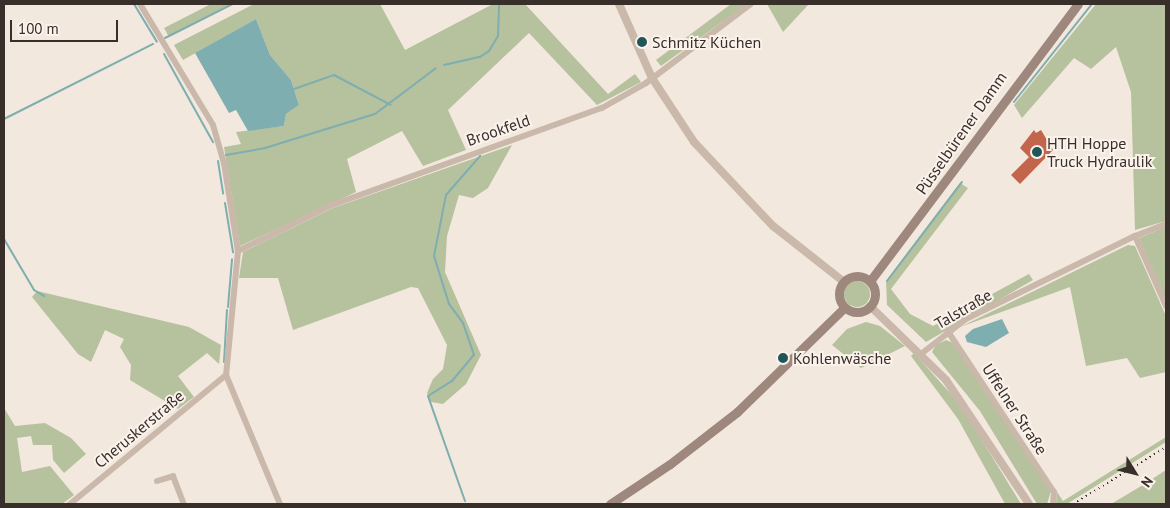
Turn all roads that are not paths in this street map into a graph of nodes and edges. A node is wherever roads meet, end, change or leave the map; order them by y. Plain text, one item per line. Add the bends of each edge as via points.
1 (140, 4) edge
2 (619, 4) edge
3 (751, 4) edge
4 (1078, 4) edge
5 (652, 78) junction
6 (1166, 224) edge
7 (1134, 236) junction
8 (238, 251) junction
9 (843, 281) junction
10 (870, 281) junction
11 (870, 306) junction
12 (1166, 306) edge
13 (844, 308) junction
14 (947, 330) junction
15 (921, 354) junction
16 (226, 375) junction
17 (157, 482) dead end
18 (1028, 503) edge
19 (70, 504) edge
20 (184, 504) edge
21 (280, 504) edge
22 (610, 504) edge
23 (1053, 504) edge

1 - 8 street via 213,125 224,163
2 - 5 street
3 - 5 street, Brookfeld
4 - 10 main road, Püsselbürener Damm
5 - 8 street, Brookfeld via 602,108 332,205
5 - 9 street via 694,142 732,187 773,226
6 - 7 street, Talstraße
7 - 12 street
7 - 14 street, Talstraße
8 - 16 street
9 - 10 main road via 853,276
9 - 13 main road via 838,298
10 - 11 main road via 875,291
11 - 13 main road via 855,312
11 - 15 street
13 - 22 main road via 737,412 670,464
14 - 15 street, Talstraße
14 - 23 street, Uffelner Straße via 1054,492
15 - 18 street via 970,411
16 - 19 street, Cheruskerstraße
16 - 21 street
17 - 20 street via 172,476

